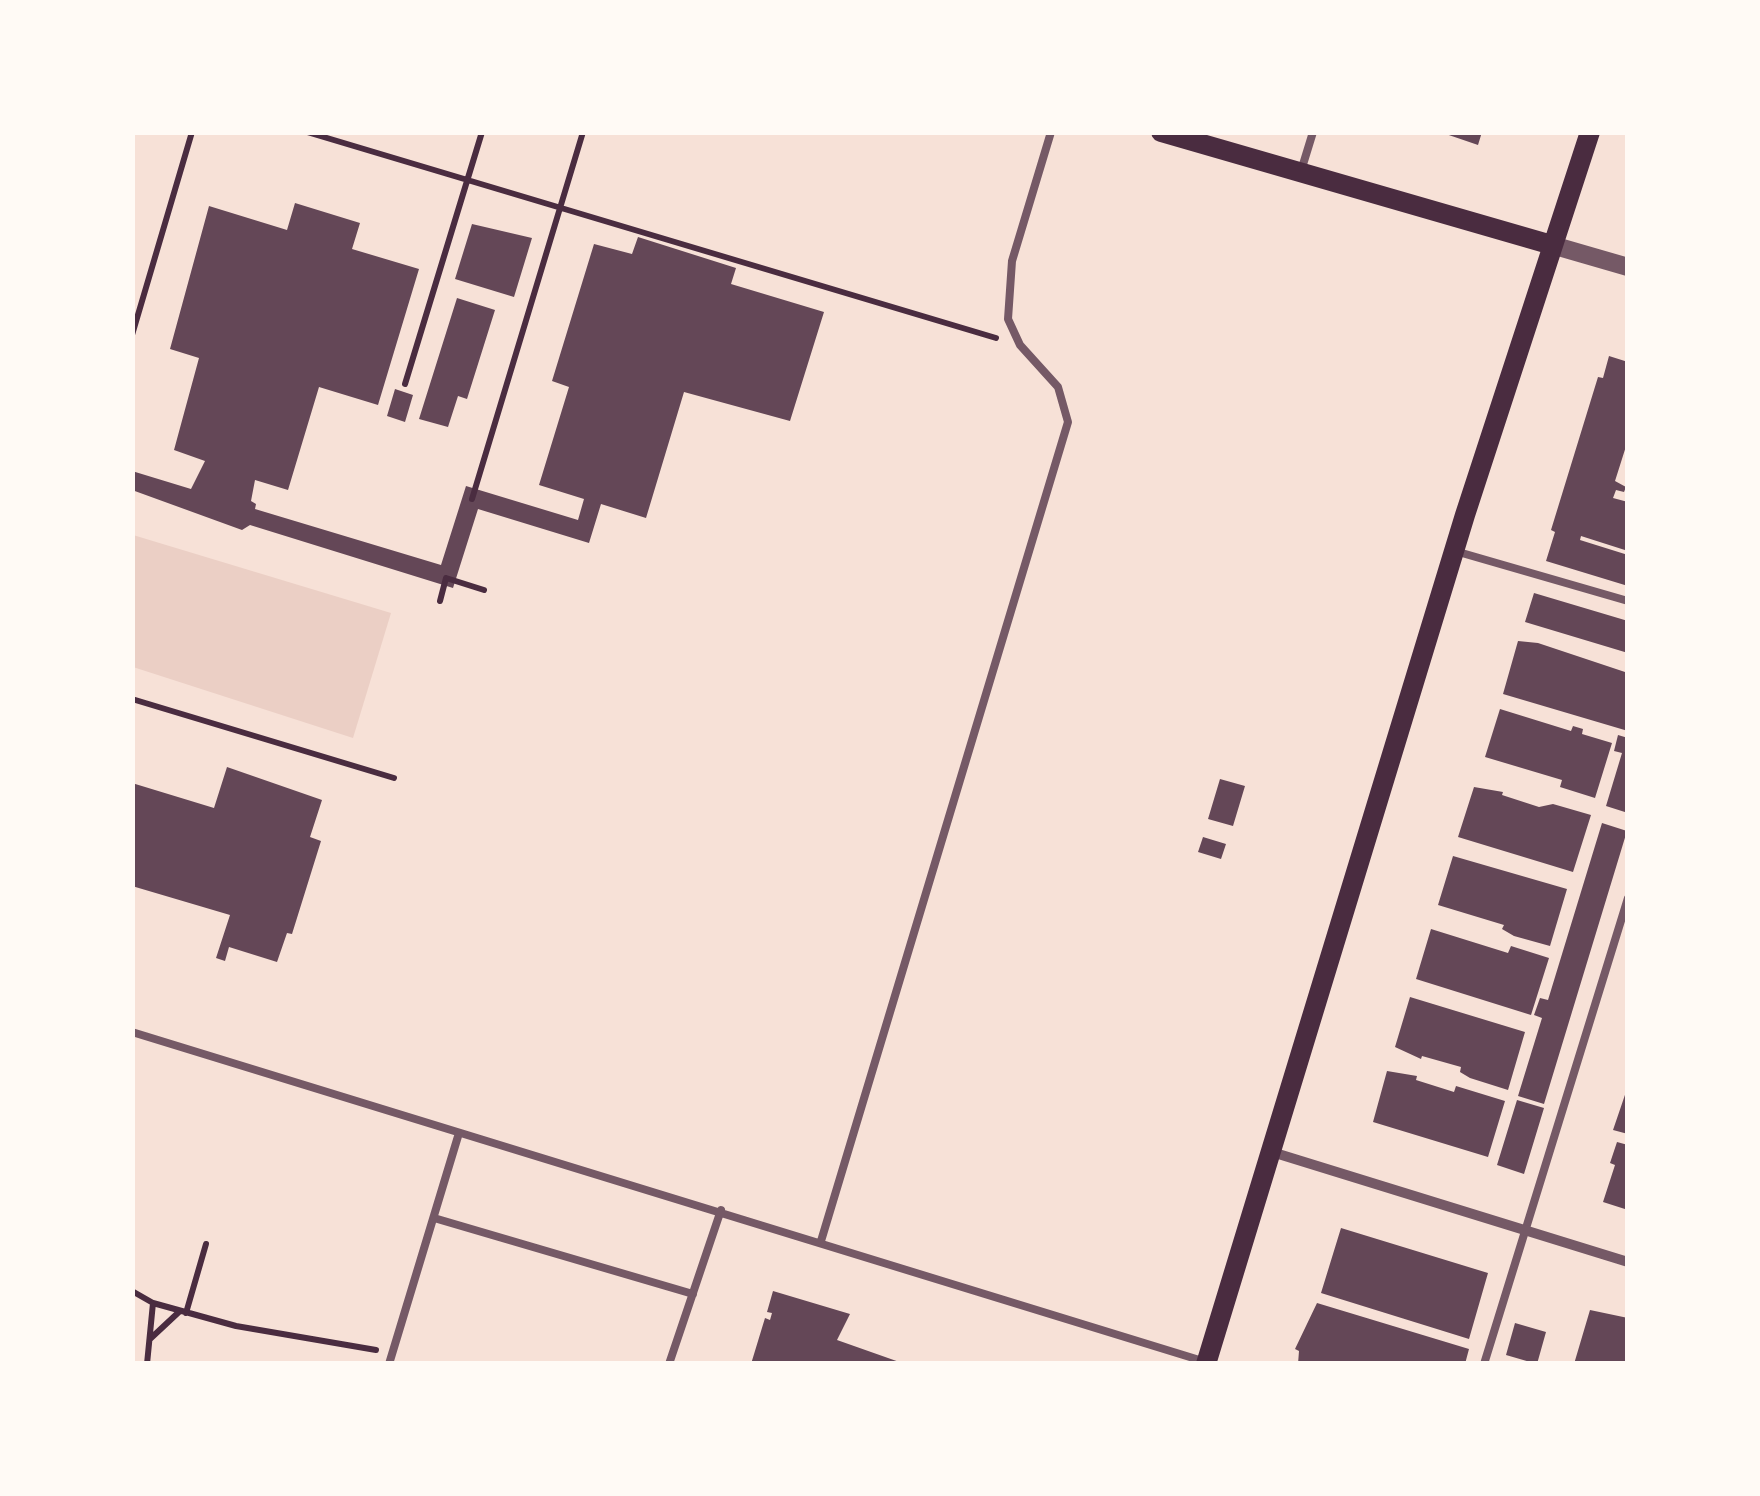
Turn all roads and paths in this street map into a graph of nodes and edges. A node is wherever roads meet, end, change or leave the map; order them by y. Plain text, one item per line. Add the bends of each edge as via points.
1 (192, 132) edge
2 (307, 132) edge
3 (482, 132) edge
4 (583, 132) edge
5 (1051, 132) edge
6 (1161, 132) edge
7 (1313, 132) edge
8 (1590, 132) edge
9 (1300, 174) junction
10 (466, 181) junction
11 (560, 208) junction
12 (1552, 246) junction
13 (1628, 267) edge
14 (132, 334) edge
15 (1020, 345) junction
16 (405, 384) dead end
17 (472, 499) dead end
18 (1455, 551) junction
19 (484, 590) dead end
20 (440, 601) dead end
21 (1628, 601) edge
22 (132, 699) edge
23 (394, 778) dead end
24 (1628, 898) edge
25 (132, 1032) edge
26 (459, 1132) junction
27 (1272, 1152) junction
28 (721, 1210) junction
29 (434, 1218) junction
30 (1526, 1230) junction
31 (821, 1241) junction
32 (206, 1244) dead end
33 (1628, 1262) edge
34 (132, 1291) edge
35 (693, 1294) junction
36 (153, 1303) junction
37 (183, 1312) junction
38 (149, 1340) junction
39 (390, 1359) edge
40 (1206, 1363) edge
41 (147, 1364) edge
42 (668, 1364) edge
43 (1484, 1364) edge

1 - 14 path
2 - 10 path
3 - 10 path
4 - 11 path
5 - 15 lane via 1012,261 1008,319
6 - 9 main road
7 - 9 lane
8 - 12 main road
9 - 12 main road
10 - 11 path
10 - 16 path
11 - 15 path
11 - 17 path
12 - 13 street
12 - 18 main road
15 - 31 lane via 1058,387 1068,422
18 - 21 lane
18 - 27 main road
19 - 20 path via 446,578
22 - 23 path
24 - 30 lane
25 - 26 lane
26 - 28 lane
26 - 29 lane
27 - 30 street
27 - 40 main road
28 - 31 lane
28 - 35 lane
29 - 35 lane
29 - 39 lane
30 - 33 street
30 - 43 lane
31 - 40 lane
32 - 37 path
34 - 36 path
35 - 42 lane
36 - 37 path
36 - 38 path
37 - 38 path
37 - 39 path
38 - 41 path

